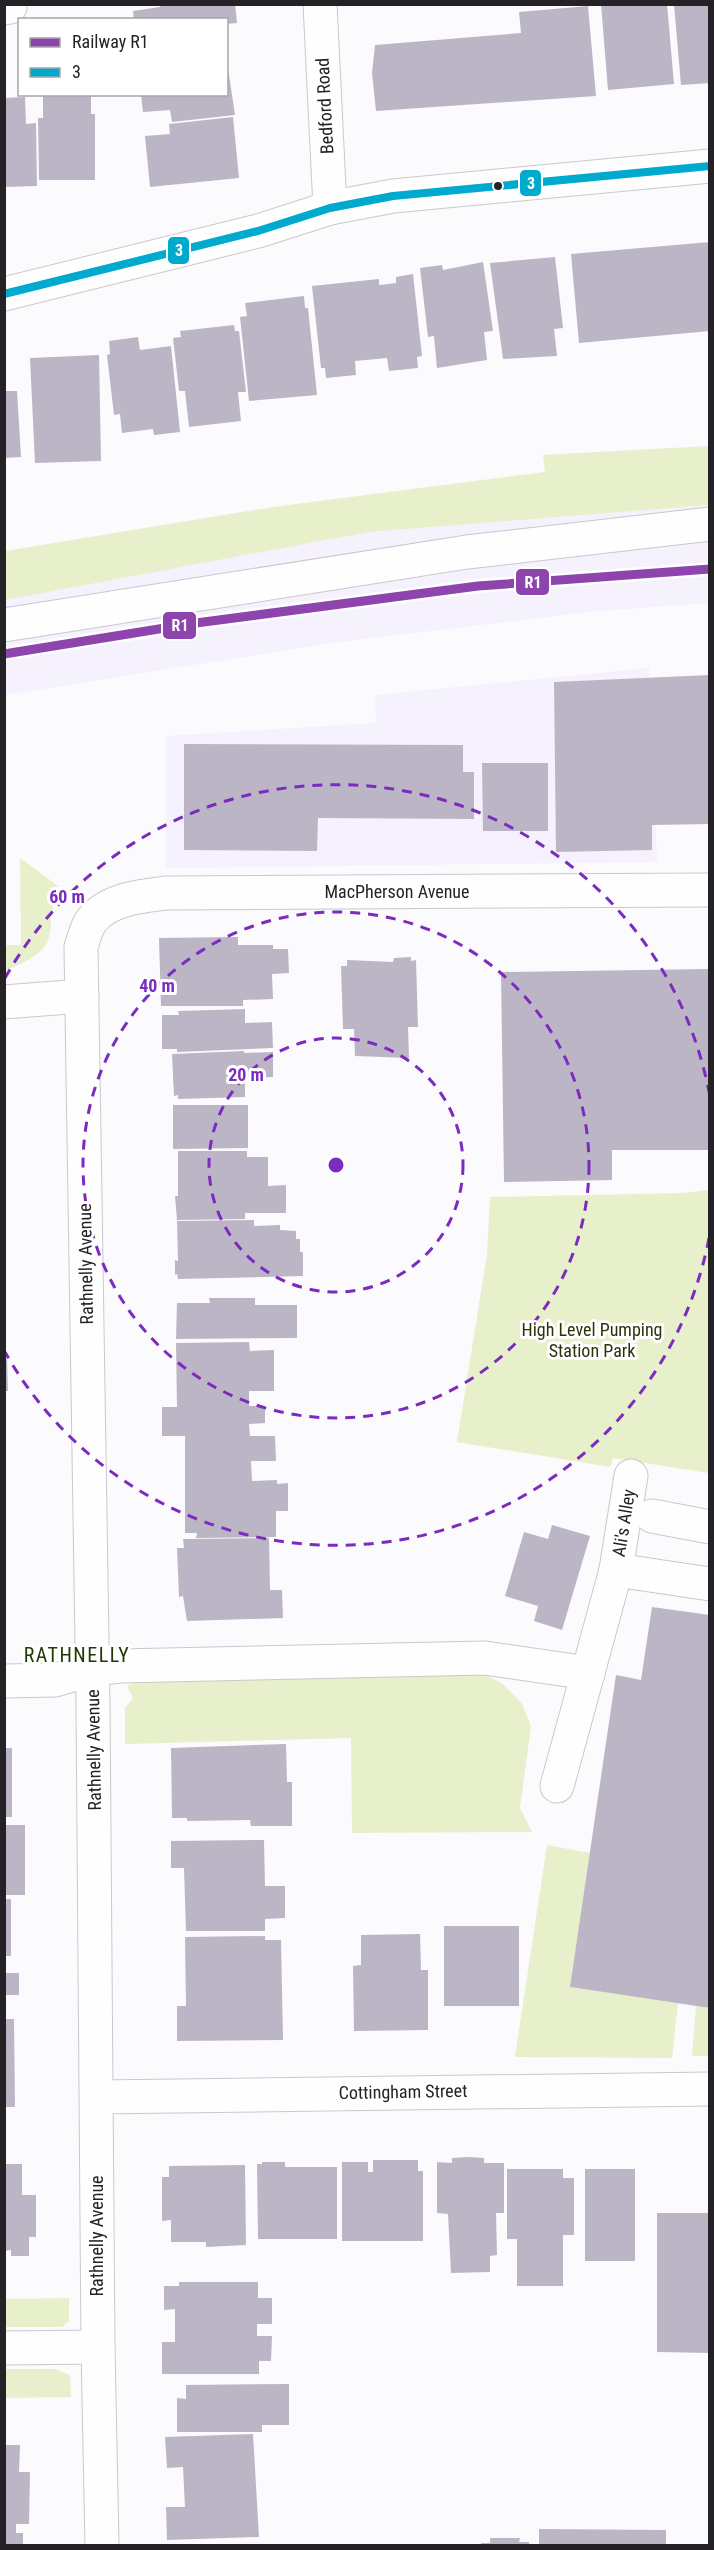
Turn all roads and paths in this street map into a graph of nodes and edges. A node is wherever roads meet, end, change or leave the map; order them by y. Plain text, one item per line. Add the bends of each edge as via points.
1 (320, 4) edge
2 (710, 166) edge
3 (330, 208) junction
4 (4, 294) edge
5 (710, 524) edge
6 (4, 625) edge
7 (710, 890) edge
8 (91, 921) joint
9 (82, 996) junction
10 (4, 1002) edge
11 (632, 1476) dead end
12 (652, 1516) dead end
13 (710, 1527) edge
14 (616, 1570) junction
15 (710, 1584) edge
16 (93, 1669) junction
17 (588, 1673) junction
18 (4, 1681) edge
19 (557, 1786) dead end
20 (710, 2089) edge
21 (97, 2097) junction
22 (98, 2347) junction
23 (4, 2348) edge
24 (102, 2546) edge

1 - 3 street, Bedford Road
2 - 3 street via 411,193
3 - 4 street via 258,231
5 - 6 street via 467,552
7 - 8 street, MacPherson Avenue via 166,893 112,904
8 - 9 street, Rathnelly Avenue via 81,947
9 - 10 street
9 - 16 street, Rathnelly Avenue
11 - 14 street, Ali's Alley
12 - 13 street
14 - 15 street
14 - 17 street, Ali's Alley
16 - 17 street via 485,1658
16 - 18 street via 55,1680
16 - 21 street, Rathnelly Avenue
17 - 19 street, Ali's Alley
20 - 21 street, Cottingham Street
21 - 22 street, Rathnelly Avenue
22 - 23 street
22 - 24 street, Rathnelly Avenue

